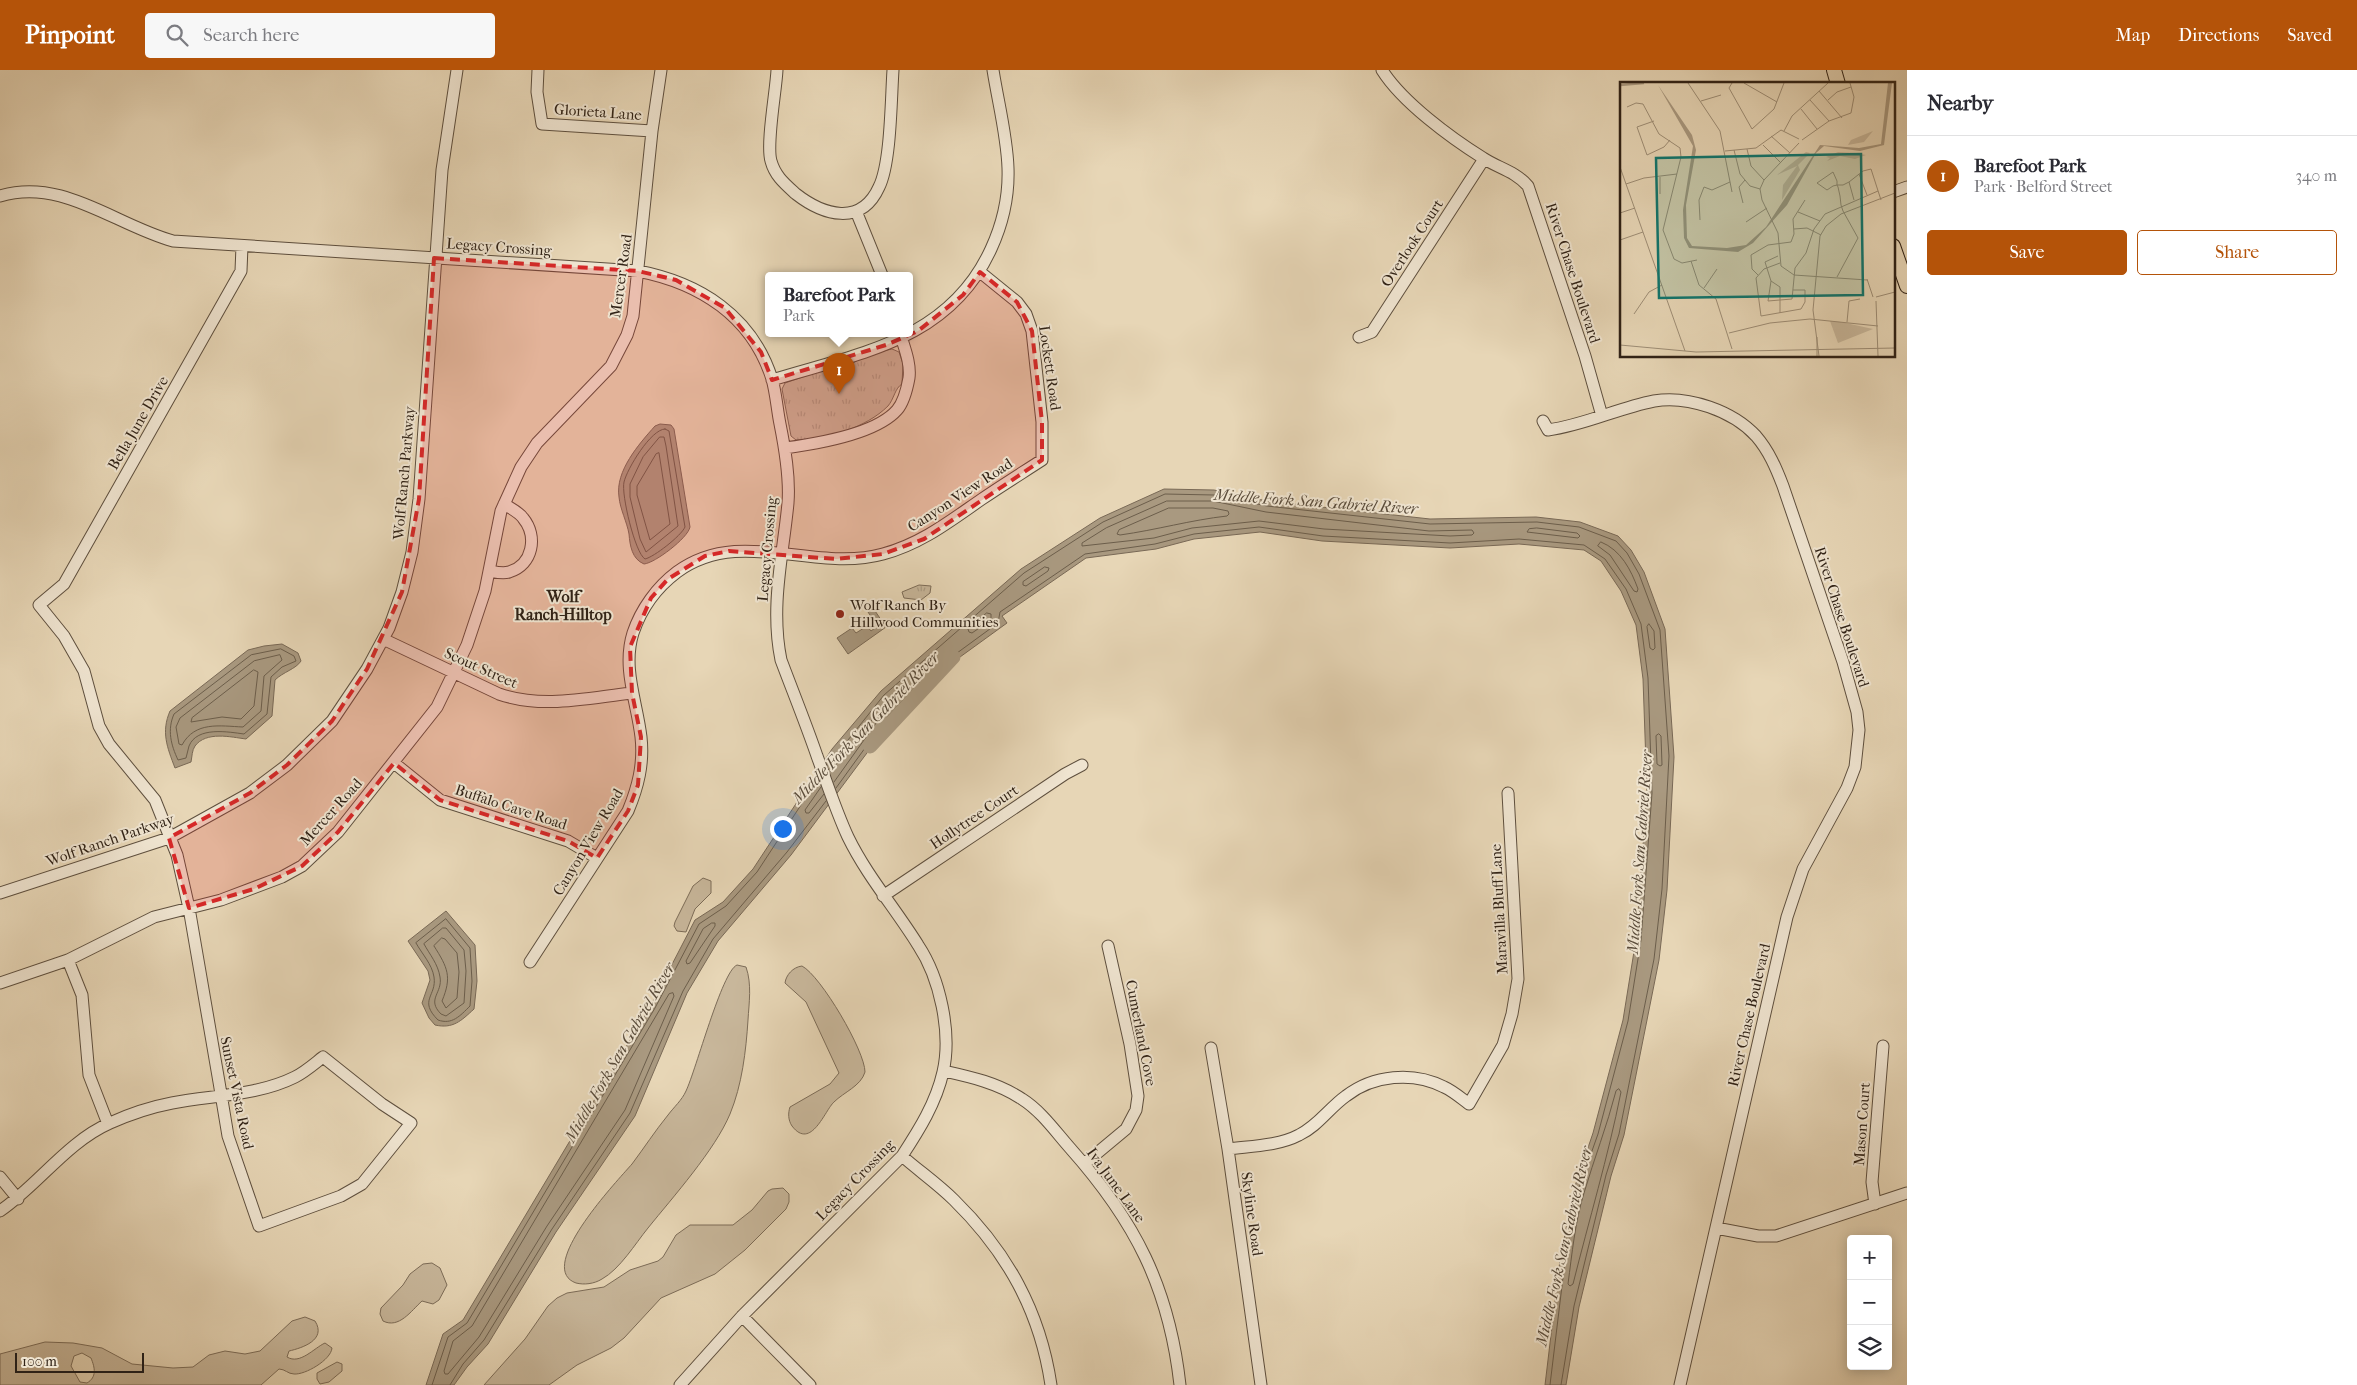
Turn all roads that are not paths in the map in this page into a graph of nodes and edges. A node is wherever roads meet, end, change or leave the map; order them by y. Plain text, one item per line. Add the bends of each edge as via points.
1 (457, 70) edge
2 (538, 70) edge
3 (661, 70) edge
4 (777, 70) edge
5 (893, 70) edge
6 (993, 70) edge
7 (1382, 70) edge
8 (652, 131) junction
9 (1484, 159) junction
10 (1907, 187) edge
11 (1894, 192) edge
12 (0, 196) edge
13 (856, 211) junction
14 (242, 246) junction
15 (1894, 249) edge
16 (434, 258) junction
17 (638, 271) junction
18 (881, 272) edge
19 (980, 272) junction
20 (1907, 286) edge
21 (913, 332) edge
22 (898, 337) edge
23 (901, 337) edge
24 (1359, 337) dead end
25 (772, 380) junction
26 (1602, 416) junction
27 (1543, 421) dead end
28 (784, 448) junction
29 (1042, 460) joint
30 (504, 504) junction
31 (781, 552) junction
32 (489, 571) junction
33 (39, 605) joint
34 (383, 639) junction
35 (454, 673) junction
36 (632, 693) junction
37 (394, 763) junction
38 (1082, 766) dead end
39 (1508, 793) dead end
40 (169, 838) junction
41 (597, 858) junction
42 (0, 893) edge
43 (883, 896) junction
44 (189, 908) junction
45 (1108, 946) dead end
46 (68, 960) junction
47 (530, 962) dead end
48 (0, 983) edge
49 (1883, 1046) dead end
50 (1211, 1048) dead end
51 (944, 1071) junction
52 (221, 1096) junction
53 (108, 1124) junction
54 (1228, 1149) junction
55 (902, 1156) junction
56 (1084, 1164) junction
57 (0, 1177) edge
58 (1907, 1193) edge
59 (18, 1199) junction
60 (1875, 1204) junction
61 (0, 1211) edge
62 (1716, 1228) junction
63 (742, 1316) junction
64 (680, 1385) edge
65 (810, 1385) edge
66 (1051, 1385) edge
67 (1180, 1385) edge
68 (1261, 1385) edge
69 (1680, 1385) edge

1 - 16 street, Wolf Ranch Parkway via 442,170
2 - 8 street, Glorieta Lane via 537,92 542,124
3 - 8 street, Mercer Road
4 - 13 street via 770,153 776,175 810,205 824,212
5 - 13 street via 883,178 875,196
6 - 19 street via 1008,166 1007,190 1004,216
7 - 9 street, River Chase Boulevard via 1402,95
8 - 17 street, Mercer Road
9 - 24 street, Overlook Court via 1372,332
9 - 26 street, River Chase Boulevard via 1522,179 1528,186
10 - 11 street
12 - 14 street, Legacy Crossing via 26,191 46,192 75,199 133,228 165,239
13 - 18 street
14 - 16 street, Legacy Crossing
14 - 33 street, Bella June Drive via 241,271 64,584
15 - 20 main road
16 - 17 street, Legacy Crossing
16 - 34 street, Wolf Ranch Parkway via 419,499 412,552 402,592
17 - 25 street, Legacy Crossing via 676,280 725,308 761,352
17 - 30 street, Mercer Road via 633,316 611,366 537,443 521,467
19 - 21 street via 963,295
19 - 29 street, Lockett Road via 1018,302 1032,331 1042,422
22 - 25 street
23 - 28 street via 909,376 905,395 897,410 873,426 826,442
25 - 28 street, Legacy Crossing
26 - 27 street via 1548,430
26 - 62 street, River Chase Boulevard via 1656,401 1687,401 1729,416 1755,436 1774,463 1784,486 1857,712 1859,730 1855,767 1803,869 1787,917
28 - 31 street, Legacy Crossing via 788,501
29 - 31 street, Canyon View Road via 924,539 884,554 836,559
30 - 32 street, Mercer Road
30 - 32 street via 522,515 529,526 531,553 519,567 507,573
31 - 36 street, Canyon View Road via 746,549 705,556 668,579 651,598 633,633 629,660
31 - 43 street, Legacy Crossing via 776,635 781,660 841,820 864,867
32 - 35 street, Mercer Road via 467,645
33 - 40 street, Sunset Vista Road via 64,636 84,671 99,726 109,744 155,800
34 - 35 street, Scout Street
34 - 40 street, Wolf Ranch Parkway via 332,721 287,765 250,793
35 - 36 street, Scout Street via 499,694 534,703
35 - 37 street, Mercer Road via 437,707
36 - 41 street, Canyon View Road via 641,737 638,785 628,811
37 - 41 street, Buffalo Cave Road via 440,800 568,841
37 - 44 street, Mercer Road via 338,832 302,866 254,889
38 - 43 street, Hollytree Court via 1065,774
39 - 54 street, Maravilla Bluff Lane via 1518,978 1503,1045 1469,1104 1444,1086 1406,1077 1391,1077 1346,1095 1312,1128 1298,1136
40 - 42 street, Wolf Ranch Parkway
40 - 44 street, Sunset Vista Road via 177,855
41 - 47 street, Canyon View Road
43 - 51 street, Legacy Crossing via 919,946 931,971 942,1003
44 - 46 street, Mercer Road via 154,917
44 - 52 street, Sunset Vista Road
45 - 56 street, Cumerland Cove via 1138,1096 1136,1110 1126,1129
46 - 48 street, Mercer Road
46 - 53 street via 82,995 89,1075
49 - 60 street, Mason Court via 1872,1182
50 - 54 street, Skyline Road
51 - 55 street, Legacy Crossing via 933,1104
51 - 56 street, Iva June Lane via 980,1079 1021,1098 1035,1108
52 - 52 street, Sunset Vista Road via 263,1089 295,1077 323,1057 411,1123 362,1184 341,1196 259,1226 228,1136
52 - 53 street via 157,1107
53 - 59 street via 67,1152
54 - 68 street, Skyline Road
55 - 63 street, Legacy Crossing
55 - 66 street via 953,1199 1008,1264 1032,1314 1047,1360
56 - 67 street, Iva June Lane via 1127,1222 1154,1274 1176,1353
57 - 59 street
58 - 60 street
59 - 61 street
60 - 62 street via 1776,1236
62 - 69 street, River Chase Boulevard
63 - 64 street, Legacy Crossing
63 - 65 street

